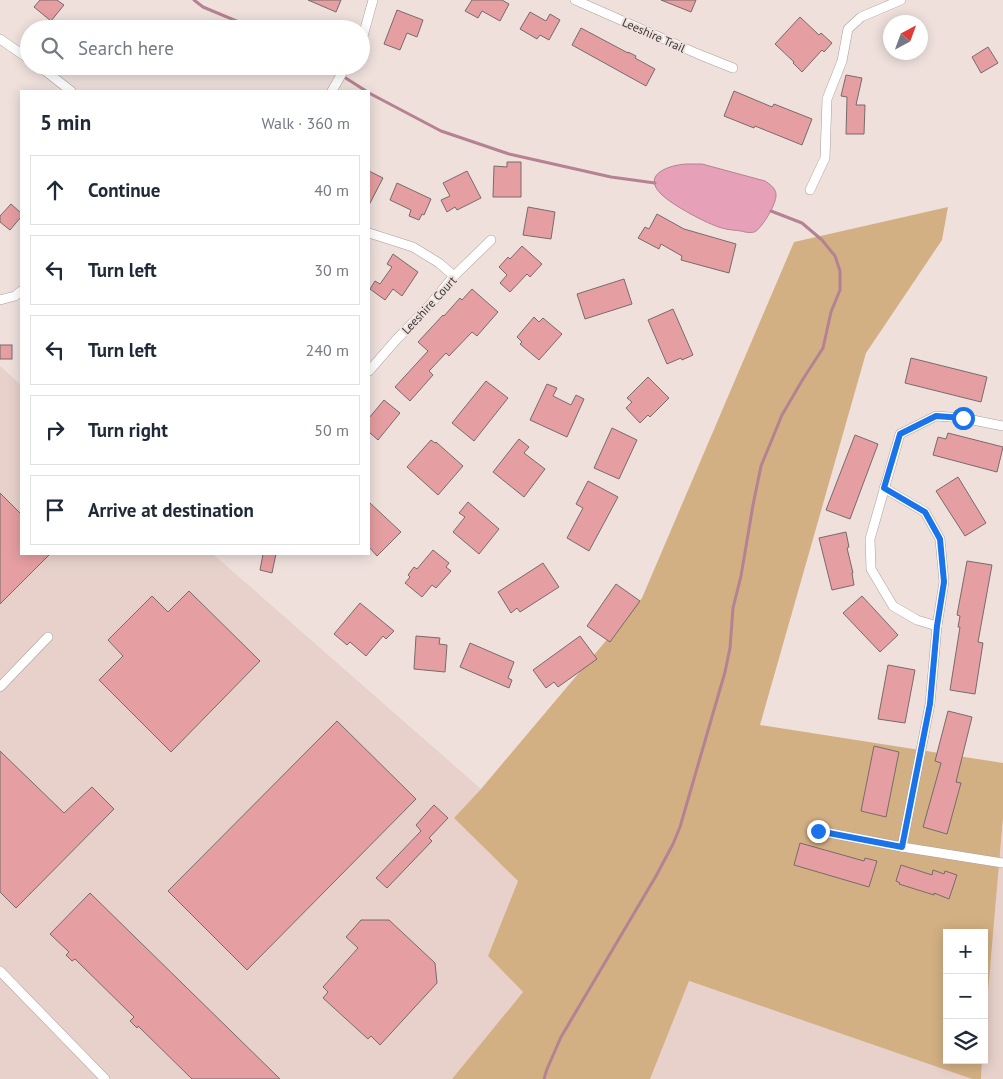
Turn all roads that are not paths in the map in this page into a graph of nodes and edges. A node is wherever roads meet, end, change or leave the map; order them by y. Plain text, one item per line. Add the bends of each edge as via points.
1 (373, 0) edge
2 (575, 0) edge
3 (901, 0) edge
4 (367, 20) edge
5 (0, 39) edge
6 (20, 53) edge
7 (733, 68) dead end
8 (51, 75) edge
9 (341, 75) edge
10 (70, 90) edge
11 (333, 90) edge
12 (810, 190) dead end
13 (370, 232) edge
14 (491, 240) dead end
15 (454, 276) junction
16 (20, 292) edge
17 (0, 300) edge
18 (370, 370) edge
19 (1003, 426) edge
20 (884, 488) junction
21 (937, 626) junction
22 (48, 638) dead end
23 (0, 688) edge
24 (818, 831) dead end
25 (902, 847) junction
26 (1003, 863) edge
27 (0, 971) edge
28 (105, 1079) edge

1 - 4 street
2 - 7 street, Leeshire Trail
3 - 12 street via 861,18 848,29 842,61 827,99 825,158
5 - 6 street
8 - 10 street
9 - 11 street
13 - 15 street via 413,247
14 - 15 street, Leeshire Court
15 - 18 street, Leeshire Court
16 - 17 street
19 - 20 street via 936,416 900,434
20 - 21 street via 925,512 940,539 944,582
20 - 21 street via 870,539 871,569 893,606 917,620
21 - 25 street via 930,704
22 - 23 street
24 - 25 street
25 - 26 street
27 - 28 street

